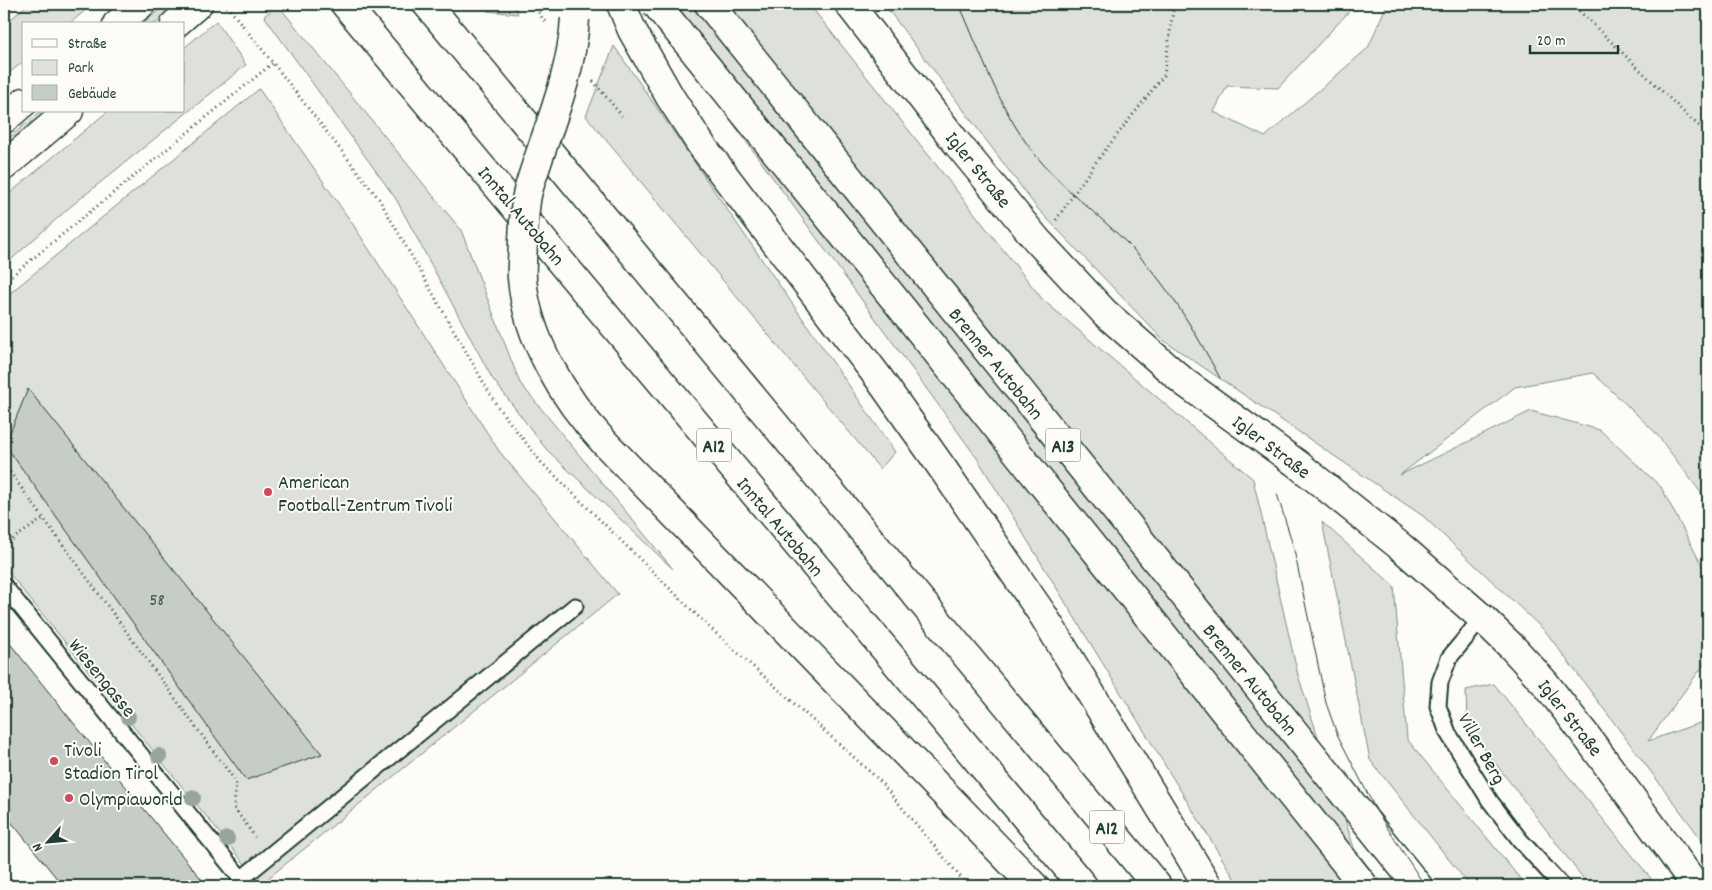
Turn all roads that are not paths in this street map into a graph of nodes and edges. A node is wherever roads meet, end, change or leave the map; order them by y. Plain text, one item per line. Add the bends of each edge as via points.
1 (141, 4) edge
2 (345, 4) edge
3 (427, 4) edge
4 (621, 4) edge
5 (656, 4) edge
6 (709, 4) edge
7 (849, 4) edge
8 (574, 12) edge
9 (119, 22) edge
10 (22, 104) edge
11 (68, 112) edge
12 (4, 119) edge
13 (4, 166) edge
14 (4, 586) edge
15 (575, 606) dead end
16 (1482, 618) junction
17 (244, 883) edge
18 (1034, 886) edge
19 (1083, 886) edge
20 (1157, 886) edge
21 (1208, 886) edge
22 (1364, 886) edge
23 (1418, 886) edge
24 (1562, 886) edge
25 (1696, 886) edge

1 - 9 main road
2 - 19 main road, Inntal Autobahn / A12
3 - 20 main road, A12
4 - 21 main road via 670,97 702,146 878,378 1043,616
5 - 22 main road, Brenner Autobahn / A13, bridge
6 - 23 main road, Brenner Autobahn / A13
7 - 16 main road, Igler Straße via 1036,240 1105,313 1184,382 1296,463 1401,547
8 - 18 main road, bridge via 573,45 564,84 527,193 522,278 531,319 544,354 585,421 604,442
10 - 12 main road
11 - 13 main road
14 - 17 lane, Wiesengasse
15 - 17 lane
16 - 24 lane, Viller Berg via 1449,658 1440,682 1438,706 1448,733 1490,801
16 - 25 main road, Igler Straße via 1545,683

